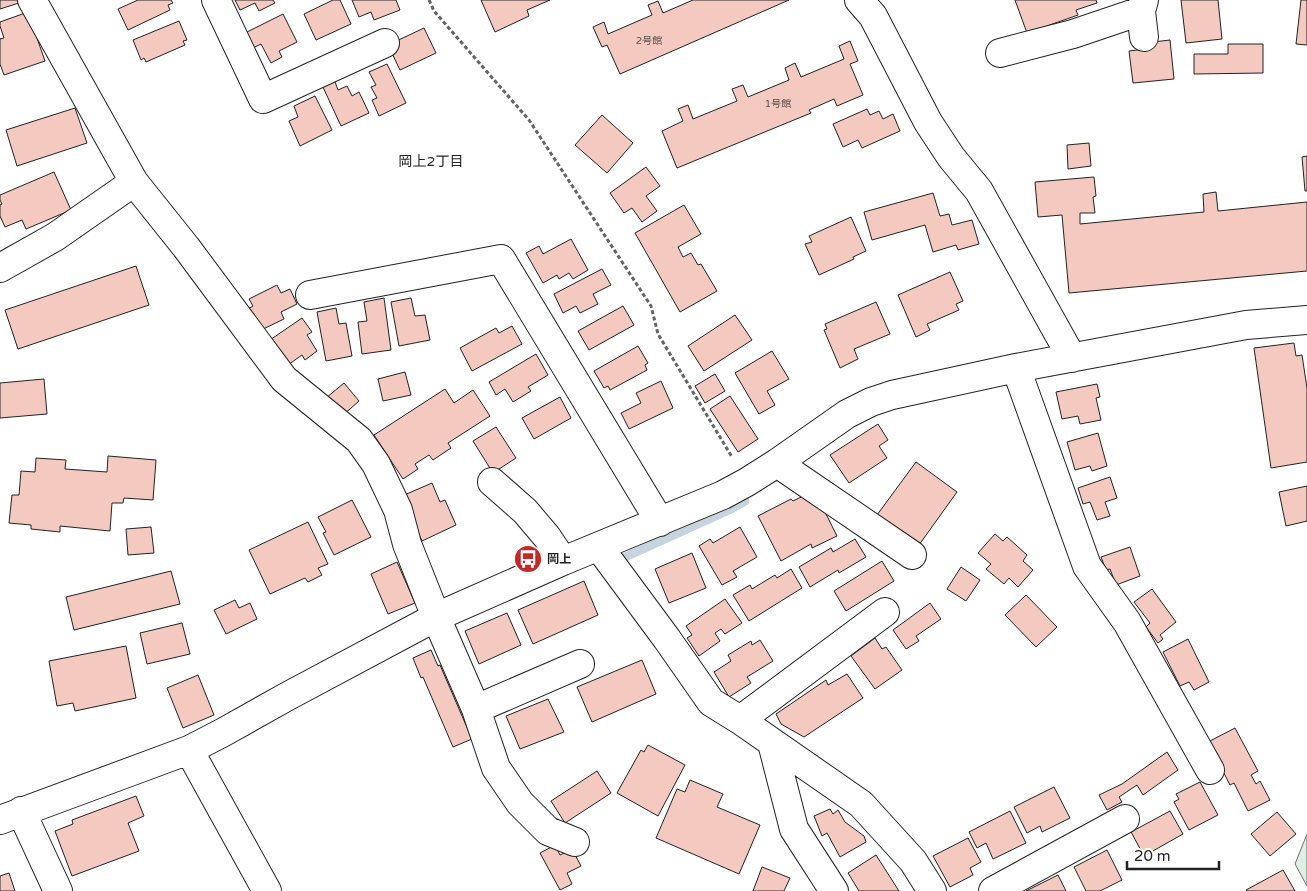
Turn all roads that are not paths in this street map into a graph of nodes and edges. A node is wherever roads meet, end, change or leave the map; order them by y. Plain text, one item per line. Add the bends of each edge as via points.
1 (32, 0) edge
2 (216, 0) edge
3 (859, 0) edge
4 (1143, 16) edge
5 (385, 43) dead end
6 (1000, 52) dead end
7 (134, 182) junction
8 (0, 268) edge
9 (310, 295) dead end
10 (1307, 320) edge
11 (1072, 358) junction
12 (1016, 368) junction
13 (777, 463) junction
14 (492, 482) dead end
15 (660, 522) junction
16 (599, 547) junction
17 (912, 555) dead end
18 (563, 562) junction
19 (885, 612) dead end
20 (436, 617) junction
21 (580, 664) dead end
22 (476, 709) junction
23 (740, 720) junction
24 (772, 742) junction
25 (189, 750) junction
26 (1210, 770) dead end
27 (11, 816) edge
28 (1125, 819) dead end
29 (575, 842) dead end
30 (58, 891) edge
31 (267, 891) edge
32 (834, 891) edge
33 (932, 891) edge
34 (993, 891) edge

1 - 7 street
2 - 5 street via 263,99
3 - 11 street via 873,16 933,129 979,192
4 - 6 street
7 - 8 street via 55,237
7 - 20 street via 192,254 284,379 359,440 376,464 398,510 407,544
9 - 15 street via 500,259
10 - 11 street via 1246,325
11 - 12 street
12 - 13 street via 871,402 846,414
12 - 26 street via 1087,566 1127,622
13 - 15 street via 723,495
13 - 17 street
14 - 18 street via 525,511
15 - 16 street
16 - 18 street
16 - 23 street via 711,702
18 - 20 street
19 - 23 street
20 - 22 street
20 - 25 street
21 - 22 street
22 - 29 street via 496,768 520,803 548,831
23 - 24 street
24 - 32 street via 794,829
24 - 33 street via 861,804 913,861
25 - 27 street
25 - 31 street
27 - 30 street
28 - 34 street

